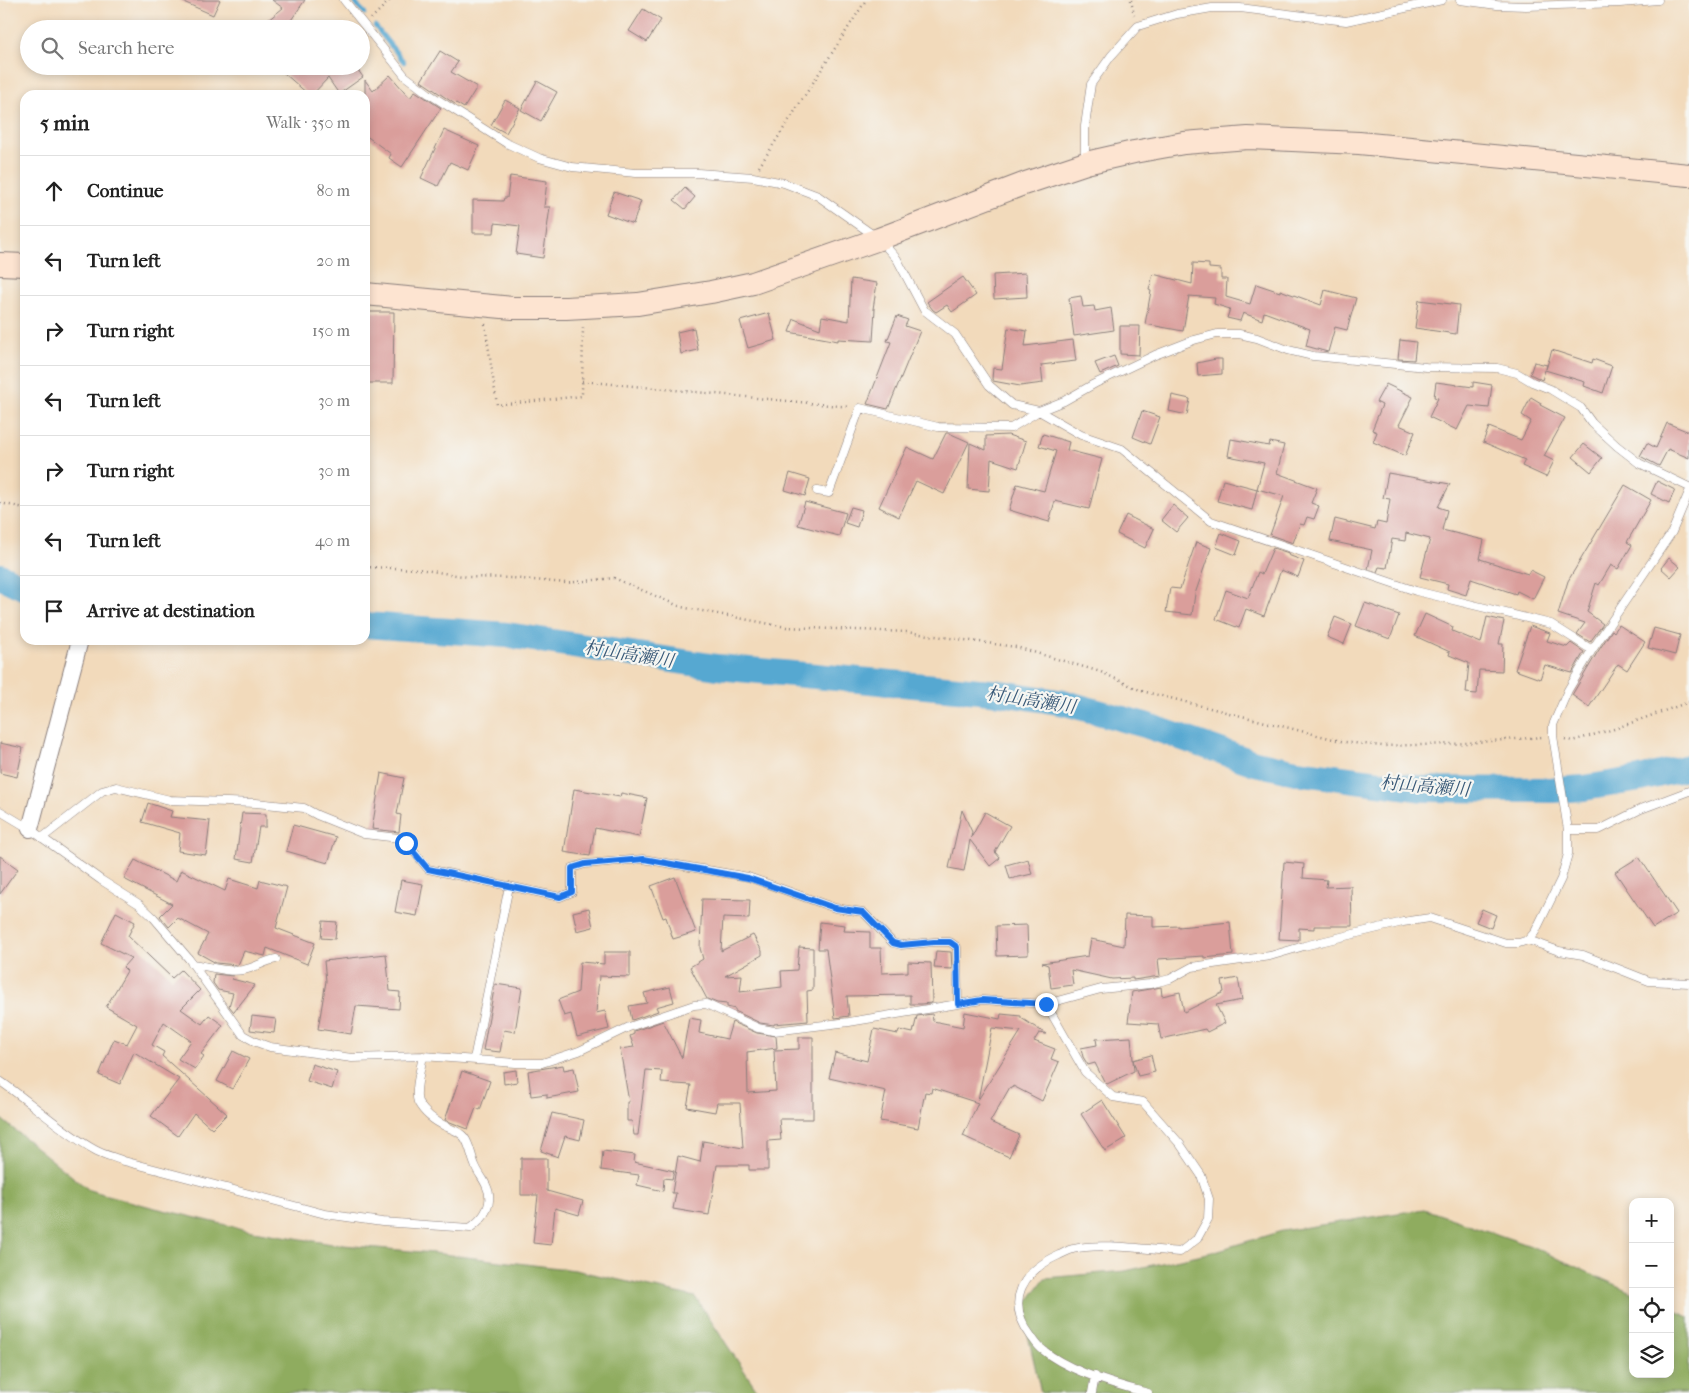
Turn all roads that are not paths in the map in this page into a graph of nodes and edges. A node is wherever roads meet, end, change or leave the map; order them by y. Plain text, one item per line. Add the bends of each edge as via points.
1 (344, 0) edge
2 (1442, 0) edge
3 (1460, 0) edge
4 (1658, 0) edge
5 (361, 20) edge
6 (370, 31) edge
7 (1086, 163) junction
8 (1689, 175) edge
9 (879, 239) junction
10 (0, 264) edge
11 (20, 266) edge
12 (370, 294) edge
13 (1039, 411) junction
14 (1689, 487) edge
15 (817, 491) dead end
16 (1689, 492) edge
17 (79, 645) edge
18 (1592, 650) junction
19 (1689, 791) edge
20 (0, 810) edge
21 (1568, 830) junction
22 (36, 834) junction
23 (509, 886) junction
24 (1528, 940) junction
25 (276, 959) dead end
26 (192, 964) junction
27 (1689, 983) edge
28 (958, 1004) junction
29 (1046, 1004) junction
30 (423, 1056) junction
31 (474, 1059) junction
32 (0, 1081) edge
33 (1095, 1376) junction
34 (1092, 1393) edge
35 (1148, 1393) edge

1 - 5 lane
2 - 7 lane via 1346,21 1240,8 1212,8 1138,26 1091,84 1085,126
3 - 4 lane via 1526,6
6 - 9 lane via 405,76 429,94 506,143 539,158 572,167 753,177 784,183 818,196
7 - 8 street via 1184,143 1248,138 1369,144
7 - 9 street
9 - 12 street via 753,283 638,304 513,308
9 - 13 lane via 896,259 924,310 955,334 989,385 1012,405
10 - 11 street
13 - 14 lane via 1155,355 1217,334 1239,334 1313,356 1426,367 1496,368 1517,373 1581,408 1592,423 1639,462
13 - 15 lane via 1011,428 938,427 860,408 829,493
13 - 18 lane via 1081,435 1122,449 1211,520 1416,590 1551,624
16 - 18 lane via 1672,532
17 - 22 street
18 - 21 lane via 1568,690 1553,725
19 - 21 lane via 1641,809 1599,830
20 - 22 lane
21 - 24 lane via 1568,854 1562,879
22 - 23 lane via 102,791 116,788 170,800 304,808 364,834 399,838 428,869
22 - 26 lane via 139,904
23 - 28 lane via 560,897 572,892 572,868 644,859 748,878 835,908 863,912 893,943 950,942 957,947
23 - 31 lane
24 - 27 lane via 1583,955 1649,981
24 - 29 lane via 1506,943 1430,918 1270,956 1192,967 1170,979 1102,989
25 - 26 lane via 242,971
26 - 30 lane via 243,1035 256,1042 270,1047 352,1058
28 - 29 lane via 982,1000
28 - 31 lane via 774,1031 758,1028 706,1004 694,1005 643,1022 579,1051 542,1062
29 - 33 lane via 1085,1072 1113,1097 1143,1102 1180,1144 1201,1175 1209,1199 1208,1219 1197,1239 1180,1252 1100,1247 1073,1249 1031,1272 1020,1289 1018,1306 1025,1328 1042,1350
30 - 31 lane
30 - 32 lane via 418,1101 429,1116 464,1137 487,1187 490,1200 486,1213 470,1228 325,1214 124,1161 97,1151 76,1138
33 - 34 lane
33 - 35 lane

